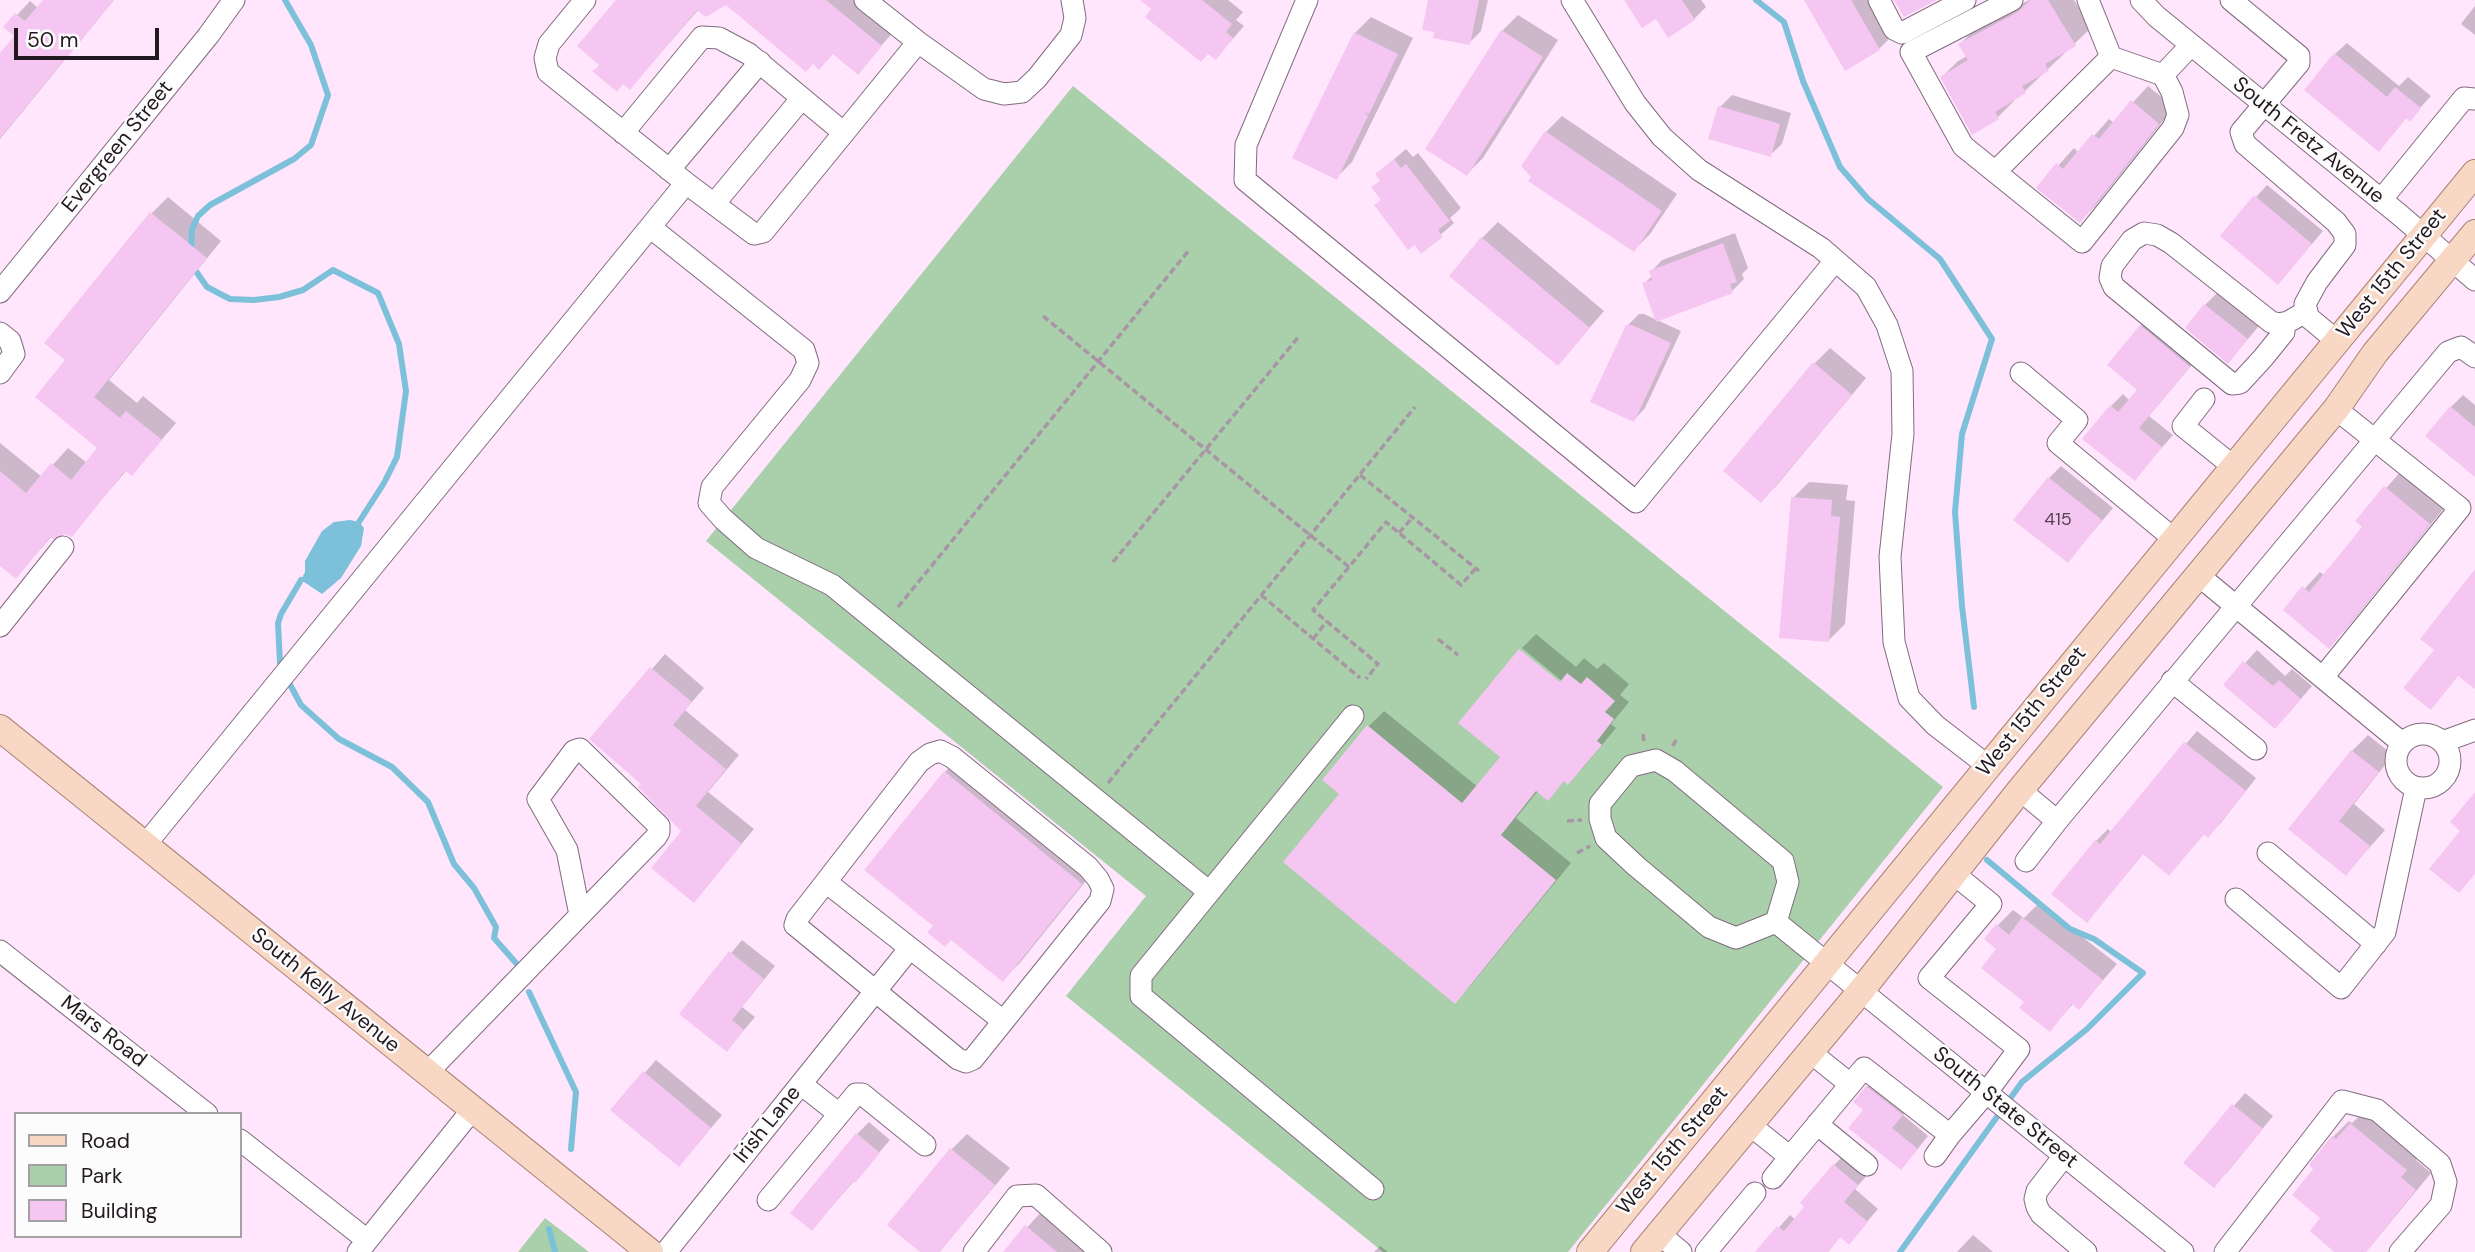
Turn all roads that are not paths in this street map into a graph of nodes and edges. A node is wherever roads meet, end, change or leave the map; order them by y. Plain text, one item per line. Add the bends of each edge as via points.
1 (233, 0) edge
2 (585, 0) edge
3 (865, 0) edge
4 (1072, 0) edge
5 (1307, 0) edge
6 (1572, 0) edge
7 (1879, 0) edge
8 (1965, 0) edge
9 (2012, 0) edge
10 (2088, 0) edge
11 (2141, 0) edge
12 (2231, 0) edge
13 (918, 42) junction
14 (2191, 45) junction
15 (2111, 57) junction
16 (760, 62) junction
17 (2163, 75) junction
18 (802, 98) junction
19 (2475, 99) edge
20 (2263, 105) junction
21 (623, 133) junction
22 (844, 134) junction
23 (1995, 172) junction
24 (2475, 173) edge
25 (678, 177) junction
26 (2381, 200) junction
27 (714, 204) junction
28 (650, 227) junction
29 (2475, 233) edge
30 (2423, 236) junction
31 (1835, 261) junction
32 (2452, 261) junction
33 (2475, 280) edge
34 (0, 292) edge
35 (2307, 311) junction
36 (2284, 323) junction
37 (0, 333) edge
38 (2337, 341) junction
39 (2475, 357) edge
40 (0, 373) edge
41 (2021, 373) dead end
42 (2204, 399) dead end
43 (2336, 409) junction
44 (2373, 440) junction
45 (2234, 467) junction
46 (2174, 539) junction
47 (63, 547) dead end
48 (2198, 575) junction
49 (2235, 605) junction
50 (1, 624) edge
51 (2323, 677) junction
52 (2172, 681) junction
53 (1353, 716) dead end
54 (0, 728) edge
55 (2475, 730) edge
56 (2442, 742) junction
57 (2402, 743) junction
58 (2256, 750) dead end
59 (1988, 766) junction
60 (2416, 788) junction
61 (2020, 790) junction
62 (2057, 821) junction
63 (145, 845) junction
64 (2267, 853) dead end
65 (2026, 861) dead end
66 (1954, 874) junction
67 (826, 882) junction
68 (1209, 891) junction
69 (2236, 899) dead end
70 (580, 915) junction
71 (1776, 922) junction
72 (2376, 944) junction
73 (910, 948) junction
74 (0, 951) edge
75 (1827, 965) junction
76 (1860, 992) junction
77 (873, 995) junction
78 (1003, 1021) junction
79 (1810, 1052) junction
80 (426, 1073) junction
81 (801, 1084) junction
82 (1850, 1084) junction
83 (1986, 1093) junction
84 (472, 1110) junction
85 (204, 1112) edge
86 (839, 1114) junction
87 (1817, 1124) junction
88 (1750, 1125) junction
89 (1950, 1135) junction
90 (242, 1142) edge
91 (925, 1145) dead end
92 (1935, 1156) dead end
93 (2064, 1156) junction
94 (1790, 1157) junction
95 (1867, 1165) dead end
96 (1773, 1178) dead end
97 (1373, 1189) dead end
98 (1755, 1193) dead end
99 (768, 1200) dead end
100 (1651, 1243) edge
101 (2157, 1244) edge
102 (363, 1246) edge
103 (2236, 1248) edge
104 (650, 1252) edge
105 (666, 1252) edge
106 (974, 1252) edge
107 (1101, 1252) edge
108 (1590, 1252) edge
109 (1681, 1252) edge
110 (1706, 1252) edge
111 (2086, 1252) edge
112 (2183, 1252) edge
113 (2400, 1252) edge

1 - 34 street, Evergreen Street
2 - 21 street via 549,44 548,72
3 - 13 street
4 - 13 street via 1071,35 1022,92 984,89
5 - 31 street via 1246,145 1245,180 1636,502
6 - 31 street via 1635,103 1662,137 1699,170
7 - 8 street via 1894,29 1902,33
9 - 23 street via 1911,52 1963,146
10 - 15 street
11 - 14 street, South Fretz Avenue
12 - 20 street via 2299,57 2299,63
13 - 22 street
14 - 17 street
14 - 20 street, South Fretz Avenue
15 - 17 street
15 - 23 street
16 - 18 street
16 - 21 street via 731,43 702,37
16 - 25 street
17 - 23 street via 2178,115 2173,128 2082,242
18 - 22 street
18 - 27 street
19 - 26 street via 2464,98
20 - 26 street, South Fretz Avenue
20 - 35 street via 2241,132 2245,144 2344,234 2345,245 2317,282 2305,304
21 - 25 street
22 - 27 street via 763,232 754,234
24 - 30 main road, West 15th Street
25 - 27 street
25 - 28 street
26 - 30 street, South Fretz Avenue
28 - 63 street
28 - 68 street via 804,350 808,363 800,380 712,487 709,503 756,548 832,585
29 - 32 main road, West 15th Street
30 - 32 street, South Fretz Avenue
30 - 38 main road, West 15th Street
31 - 59 street via 1866,287 1887,325 1902,372 1903,434 1890,557 1894,642 1909,698 1935,725
32 - 33 street, South Fretz Avenue
32 - 43 main road, West 15th Street via 2375,353
35 - 36 street
35 - 38 street via 2308,317
36 - 36 street via 2271,322 2157,235 2144,233 2132,240 2112,266 2114,288 2232,384 2240,383 2263,358 2284,331
37 - 40 street via 10,341 14,354
38 - 45 main road, West 15th Street
39 - 44 street via 2461,347 2448,352
41 - 46 street via 2077,420 2058,443
42 - 45 street via 2183,425
43 - 44 street
43 - 48 main road, West 15th Street
44 - 49 street
44 - 51 street via 2460,508
45 - 46 main road, West 15th Street
46 - 59 main road, West 15th Street
47 - 50 street
48 - 49 street
48 - 61 main road, West 15th Street
49 - 51 street
49 - 52 street
51 - 57 street
52 - 58 street
52 - 62 street
53 - 68 street
54 - 63 main road, South Kelly Avenue
55 - 56 street
56 - 57 street via 2422,734
56 - 60 street via 2449,754 2449,768 2430,788
57 - 60 street via 2397,753 2399,775
59 - 75 main road, West 15th Street
60 - 72 street via 2385,932
61 - 62 street
61 - 66 main road, West 15th Street
62 - 65 street
63 - 80 main road, South Kelly Avenue
64 - 72 street
66 - 76 main road, West 15th Street
66 - 83 street via 1991,904 1929,978 2019,1049
67 - 73 street
67 - 77 street via 795,925
67 - 78 street via 919,762 940,751 952,757 1088,867 1103,890 1100,901
68 - 97 street via 1141,976 1142,996
69 - 72 street via 2341,988
70 - 70 street via 567,850 538,799 580,749 659,826 656,837
70 - 80 street
71 - 71 street via 1736,939 1709,927 1606,838 1600,804 1631,766 1656,760 1675,771 1783,861 1788,882
71 - 75 street, South State Street
73 - 77 street, Irish Lane
73 - 78 street
74 - 85 street, Mars Road
75 - 76 street, South State Street
75 - 108 main road, West 15th Street
76 - 79 main road, West 15th Street
76 - 83 street, South State Street
77 - 78 street via 966,1062
77 - 81 street, Irish Lane
79 - 82 street
79 - 88 main road, West 15th Street
80 - 84 main road, South Kelly Avenue
81 - 86 street
81 - 105 street, Irish Lane
82 - 87 street
82 - 89 street via 1864,1068
83 - 89 street
83 - 93 street, South State Street
84 - 102 street
84 - 104 main road, South Kelly Avenue
86 - 91 street via 860,1093
86 - 99 street
87 - 94 street
87 - 95 street
88 - 94 street
88 - 100 main road, West 15th Street
89 - 92 street
90 - 102 street
93 - 101 street, South State Street
93 - 111 street via 2037,1191 2037,1208
94 - 96 street
98 - 110 street
100 - 109 street
101 - 112 street, South State Street
103 - 113 street via 2342,1101 2377,1110 2441,1164 2446,1181 2441,1205
106 - 107 street via 1017,1196 1036,1195

